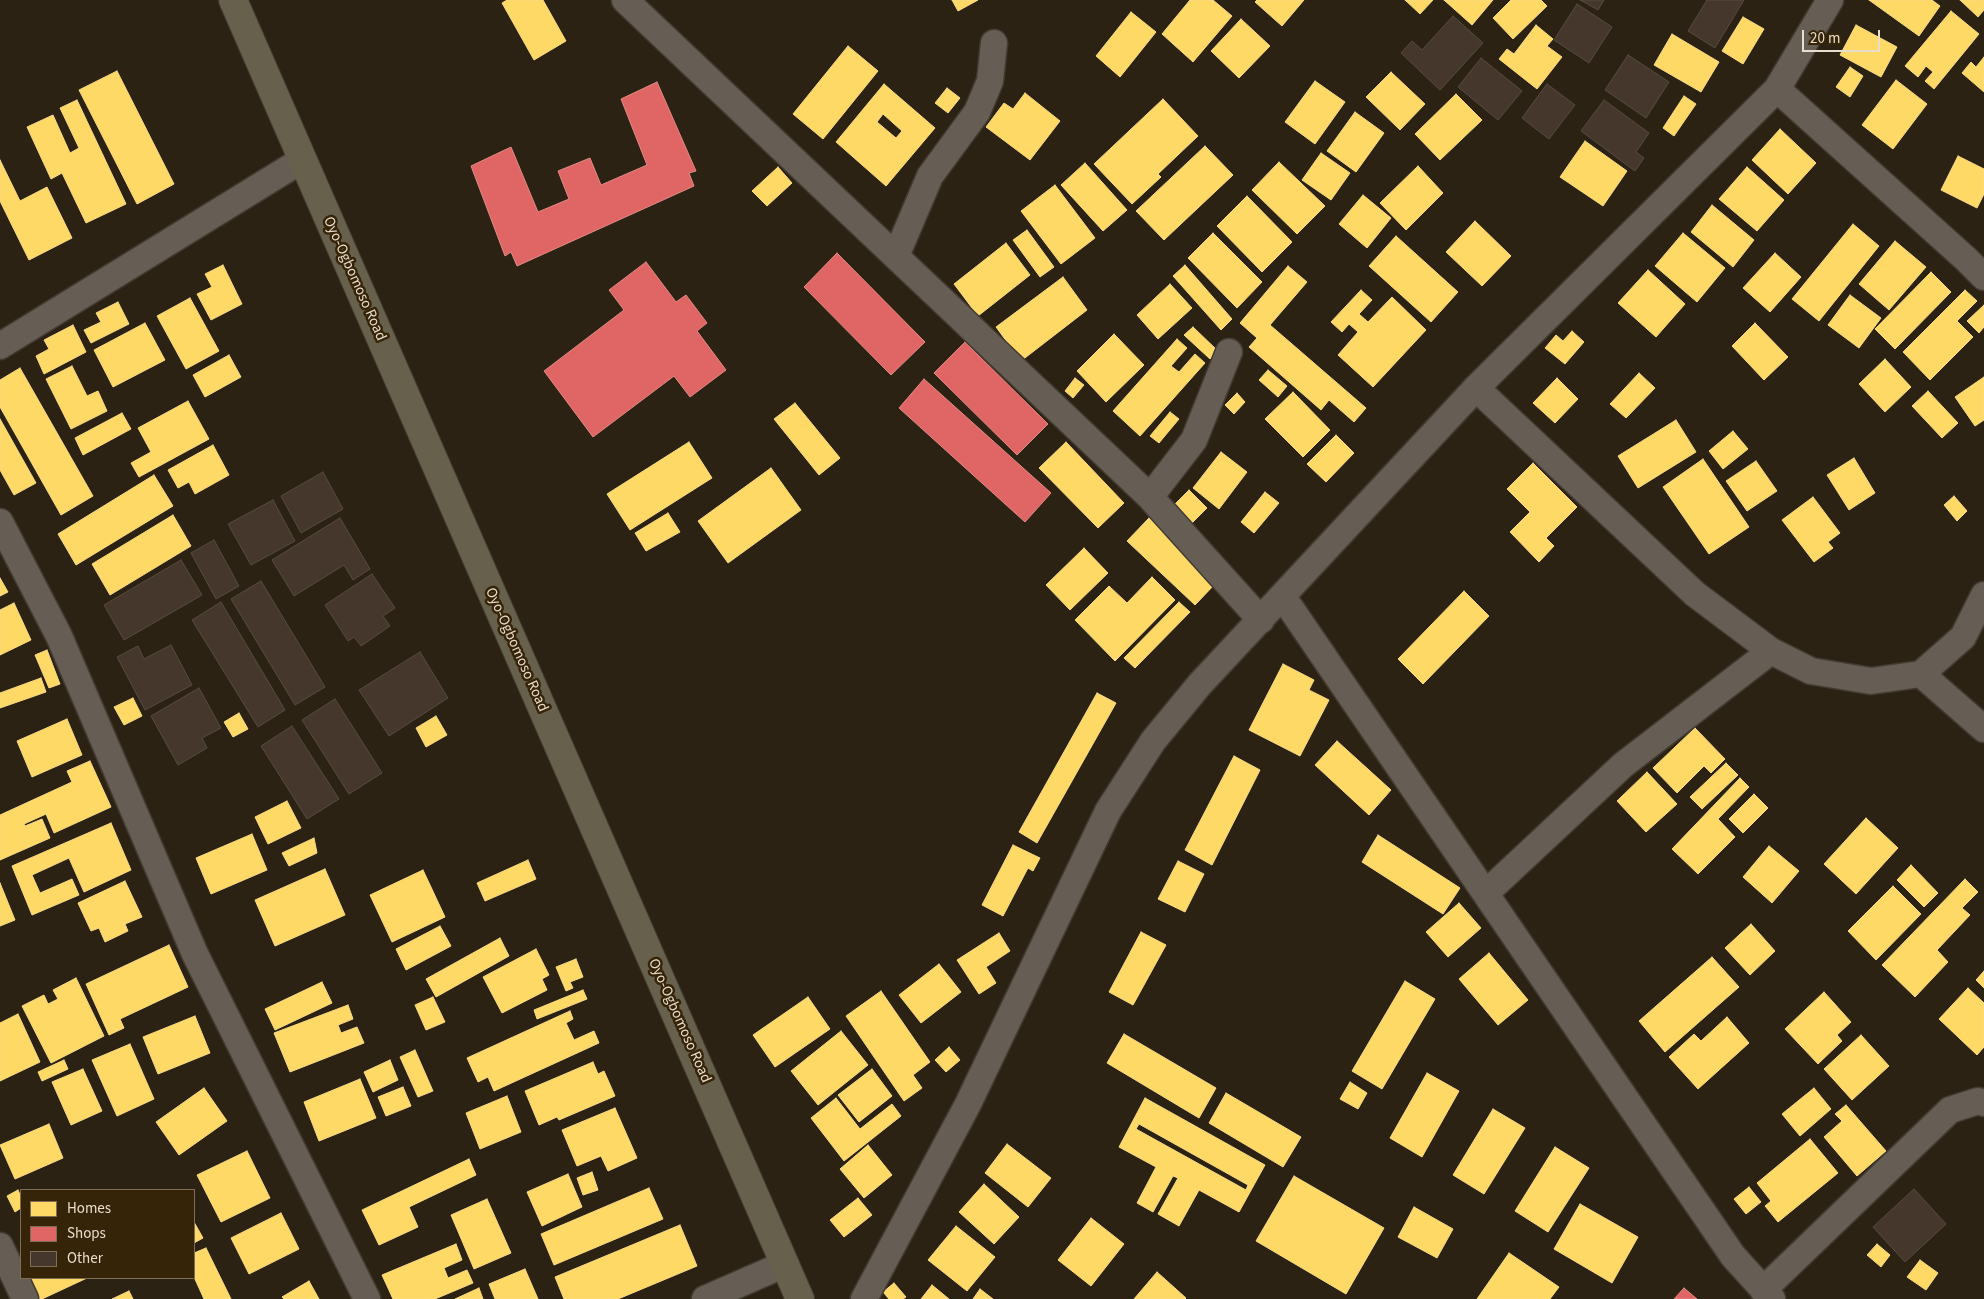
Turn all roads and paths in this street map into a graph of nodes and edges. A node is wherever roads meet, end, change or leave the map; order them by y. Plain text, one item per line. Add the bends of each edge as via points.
1 (233, 0) edge
2 (625, 0) edge
3 (1830, 0) edge
4 (994, 43) dead end
5 (1777, 89) junction
6 (302, 160) junction
7 (896, 256) junction
8 (1984, 278) edge
9 (0, 346) edge
10 (1230, 352) dead end
11 (1476, 388) junction
12 (1150, 497) junction
13 (0, 522) edge
14 (1984, 595) edge
15 (1283, 597) junction
16 (1261, 620) junction
17 (1771, 651) junction
18 (1922, 674) junction
19 (1984, 729) edge
20 (1486, 893) junction
21 (1984, 1103) edge
22 (0, 1246) edge
23 (785, 1264) junction
24 (1768, 1294) edge
25 (25, 1299) edge
26 (367, 1299) edge
27 (705, 1299) edge
28 (800, 1299) edge
29 (864, 1299) edge

1 - 6 highway, Oyo-Ogbomoso Road
2 - 7 street
3 - 5 street
4 - 7 street via 990,81 977,112 930,176
5 - 8 street
5 - 11 street
6 - 9 street
6 - 23 highway, Oyo-Ogbomoso Road
7 - 12 street
10 - 12 street via 1194,440
11 - 15 street
11 - 17 street via 1695,594
12 - 16 street
13 - 26 street via 59,636 196,954
14 - 18 street via 1963,637
15 - 16 street
15 - 20 street
16 - 29 street via 1200,684 1153,741 1108,811 968,1104
17 - 18 street via 1811,671 1871,681
17 - 20 street via 1623,765
18 - 19 street
20 - 24 street via 1733,1256
21 - 24 street via 1978,1101 1950,1110
22 - 25 street
23 - 27 street
23 - 28 highway, Oyo-Ogbomoso Road

